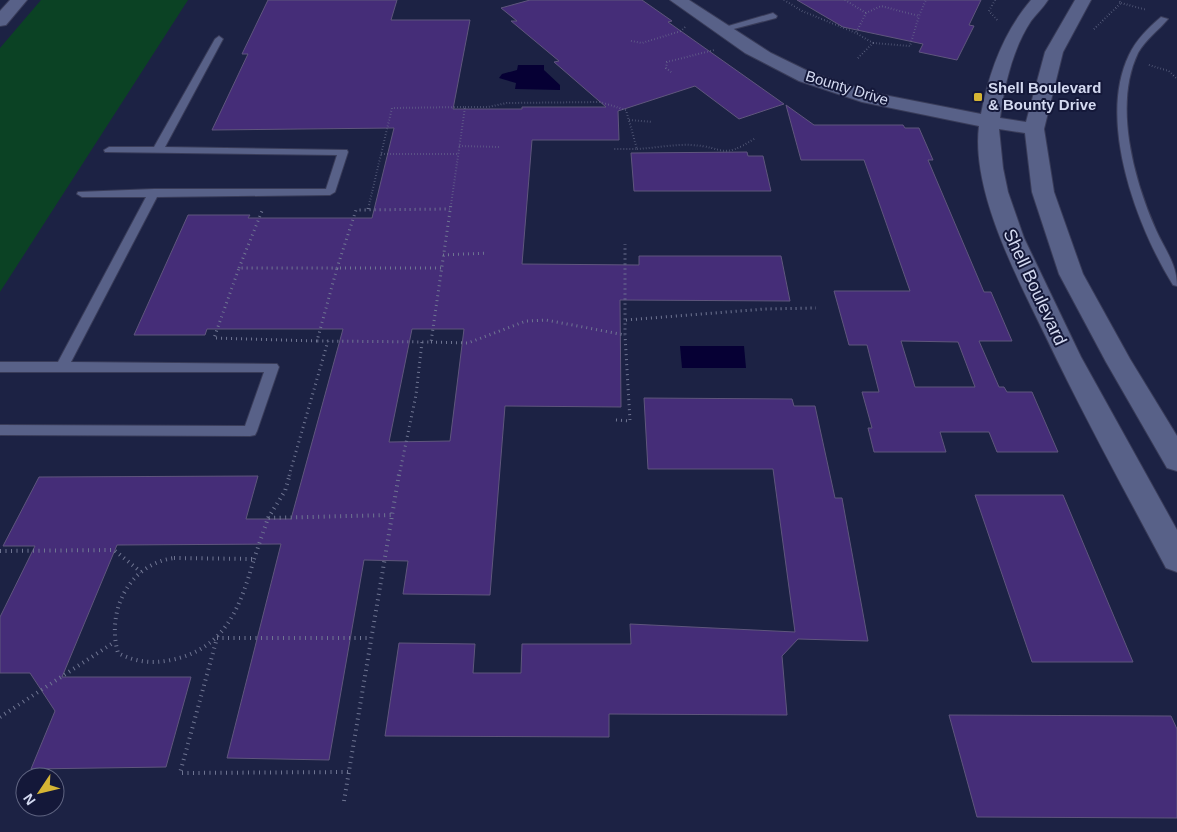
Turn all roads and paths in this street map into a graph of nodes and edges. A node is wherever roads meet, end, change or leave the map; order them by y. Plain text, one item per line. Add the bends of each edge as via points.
1 (19, 0) edge
2 (678, 0) edge
3 (784, 0) edge
4 (845, 0) edge
5 (926, 0) edge
6 (995, 0) edge
7 (1040, 0) edge
8 (1118, 0) edge
9 (1081, 2) edge
10 (1121, 3) junction
11 (866, 13) junction
12 (773, 16) dead end
13 (919, 16) junction
14 (1164, 18) joint
15 (0, 21) edge
16 (687, 23) dead end
17 (1003, 23) dead end
18 (722, 29) junction
19 (1093, 30) dead end
20 (856, 33) junction
21 (219, 39) dead end
22 (631, 41) dead end
23 (873, 43) junction
24 (858, 58) dead end
25 (1131, 60) junction
26 (1177, 79) edge
27 (465, 107) junction
28 (628, 120) junction
29 (652, 122) dead end
30 (989, 122) junction
31 (1034, 129) junction
32 (754, 139) dead end
33 (459, 146) junction
34 (499, 147) dead end
35 (614, 149) dead end
36 (636, 149) junction
37 (109, 150) dead end
38 (158, 150) junction
39 (381, 154) junction
40 (458, 154) junction
41 (154, 192) junction
42 (269, 192) junction
43 (82, 194) dead end
44 (368, 209) junction
45 (450, 209) junction
46 (626, 244) dead end
47 (488, 253) dead end
48 (443, 255) junction
49 (239, 268) junction
50 (337, 268) junction
51 (441, 268) junction
52 (1177, 282) edge
53 (816, 308) dead end
54 (626, 320) junction
55 (625, 335) junction
56 (317, 341) junction
57 (328, 341) junction
58 (422, 342) junction
59 (431, 342) junction
60 (63, 366) junction
61 (0, 367) edge
62 (616, 420) dead end
63 (0, 431) edge
64 (1177, 460) edge
65 (391, 515) junction
66 (268, 518) junction
67 (0, 551) edge
68 (254, 559) junction
69 (1177, 559) edge
70 (141, 572) junction
71 (217, 638) junction
72 (371, 638) junction
73 (113, 643) junction
74 (0, 717) edge
75 (348, 772) junction
76 (344, 801) dead end

1 - 15 main road
2 - 18 main road, Bounty Drive
3 - 20 path
4 - 11 path
5 - 13 path
6 - 17 path via 989,11
7 - 30 main road, Shell Boulevard via 1021,23 1004,62
8 - 10 path
9 - 31 main road via 1054,52
10 - 14 path via 1143,8
10 - 19 path
11 - 13 path via 881,6
11 - 20 path
12 - 18 lane
13 - 23 path via 910,46
14 - 25 lane via 1146,36
16 - 22 path via 680,31 642,42
18 - 30 main road, Bounty Drive via 778,64 832,86 879,100
20 - 23 path
21 - 38 lane
23 - 24 path
25 - 26 path via 1169,71
25 - 52 lane via 1123,101 1123,141 1134,187
27 - 28 path via 600,102 626,110
27 - 33 path
27 - 39 path via 392,108
28 - 29 path
28 - 36 path
30 - 31 main road, Bounty Drive
30 - 69 main road, Shell Boulevard via 988,143 1010,237 1070,362
31 - 64 main road via 1043,192 1071,274
32 - 36 path via 735,151 692,145
33 - 34 path
33 - 40 path
35 - 36 path
37 - 38 lane
38 - 42 lane via 343,152 330,192
39 - 40 path
39 - 44 path
40 - 45 path
41 - 42 lane
41 - 43 lane
41 - 60 lane
42 - 49 path
44 - 45 path
44 - 50 path via 356,210
45 - 48 path
46 - 54 path
47 - 48 path
48 - 51 path
49 - 50 path
49 - 56 path via 214,338
50 - 51 path
50 - 56 path
51 - 59 path
53 - 54 path
54 - 55 path
55 - 59 path via 546,320 526,320 468,342
55 - 62 path via 630,421
56 - 57 path
57 - 58 path
57 - 66 path via 285,491
58 - 59 path
58 - 65 path via 416,395
60 - 61 lane
60 - 63 lane via 272,367 250,431
65 - 66 path
65 - 72 path
66 - 68 path
67 - 70 path via 114,550
68 - 70 path via 174,558 155,562
68 - 71 path via 238,610
70 - 73 path via 123,595 116,614
71 - 72 path
71 - 73 path via 197,654 152,662 132,661 118,653
71 - 75 path via 180,773
72 - 75 path
73 - 74 path
75 - 76 path

